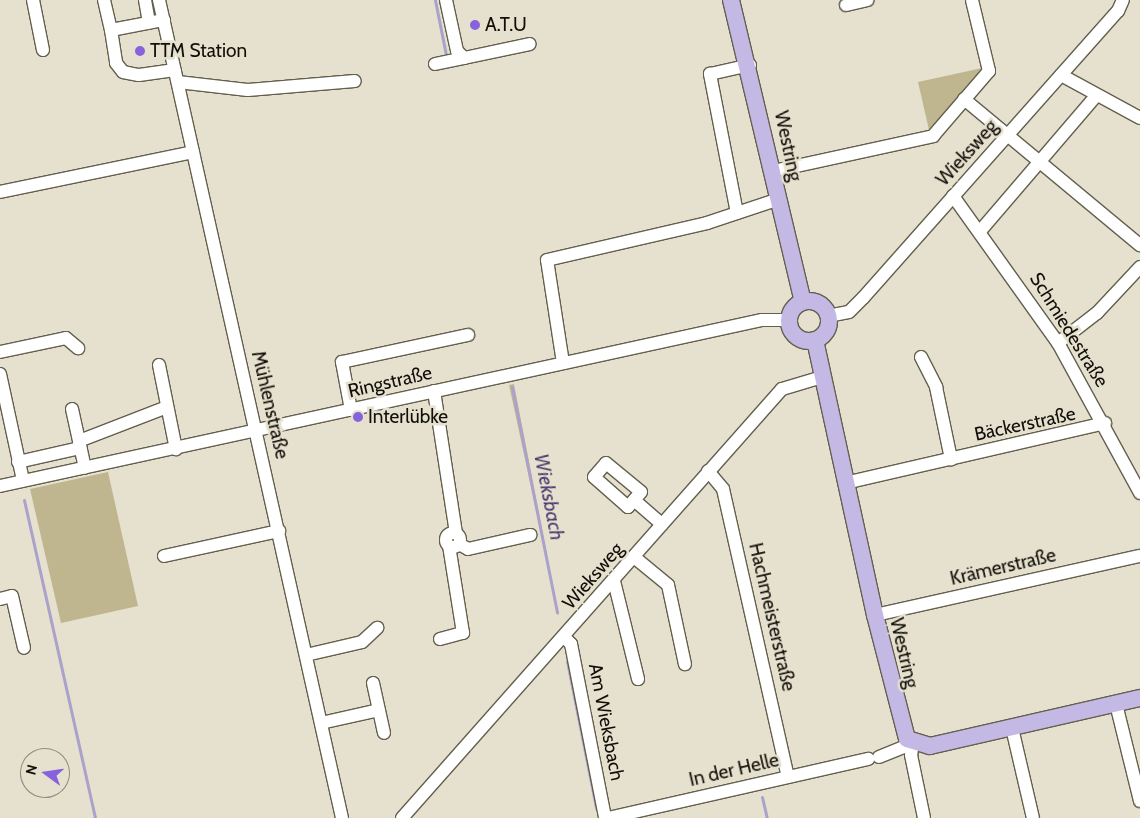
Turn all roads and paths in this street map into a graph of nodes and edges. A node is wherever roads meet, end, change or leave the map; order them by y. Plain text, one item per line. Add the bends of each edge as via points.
1 (33, 0) edge
2 (104, 0) edge
3 (145, 0) edge
4 (159, 0) edge
5 (446, 0) edge
6 (731, 0) edge
7 (866, 0) edge
8 (972, 0) edge
9 (1123, 0) edge
10 (846, 5) dead end
11 (164, 20) junction
12 (150, 23) junction
13 (111, 30) junction
14 (530, 44) dead end
15 (43, 50) dead end
16 (464, 58) junction
17 (435, 64) dead end
18 (750, 65) junction
19 (1061, 75) junction
20 (176, 76) junction
21 (355, 81) dead end
22 (1096, 96) junction
23 (964, 98) junction
24 (1140, 118) edge
25 (1007, 135) junction
26 (193, 152) junction
27 (1040, 163) junction
28 (773, 172) junction
29 (0, 192) edge
30 (953, 196) junction
31 (779, 199) junction
32 (737, 214) junction
33 (981, 230) junction
34 (1140, 245) edge
35 (1140, 266) edge
36 (803, 302) junction
37 (828, 316) junction
38 (789, 320) junction
39 (468, 335) dead end
40 (815, 340) junction
41 (1058, 343) junction
42 (78, 348) dead end
43 (0, 352) edge
44 (920, 357) dead end
45 (563, 363) junction
46 (159, 364) dead end
47 (0, 374) edge
48 (822, 377) junction
49 (434, 391) junction
50 (167, 407) junction
51 (72, 409) dead end
52 (351, 410) junction
53 (1105, 423) junction
54 (256, 428) junction
55 (80, 445) junction
56 (176, 449) junction
57 (951, 459) junction
58 (18, 462) junction
59 (85, 468) junction
60 (708, 471) junction
61 (22, 480) junction
62 (845, 483) junction
63 (0, 486) edge
64 (1140, 493) edge
65 (634, 500) dead end
66 (662, 524) junction
67 (279, 531) junction
68 (530, 535) dead end
69 (455, 541) junction
70 (164, 556) dead end
71 (1140, 556) edge
72 (634, 557) junction
73 (614, 581) junction
74 (0, 598) edge
75 (874, 615) junction
76 (377, 628) dead end
77 (564, 637) junction
78 (440, 638) dead end
79 (24, 648) dead end
80 (306, 655) junction
81 (685, 664) dead end
82 (638, 679) dead end
83 (373, 683) dead end
84 (1140, 698) edge
85 (1116, 704) junction
86 (379, 710) junction
87 (321, 723) junction
88 (1012, 728) junction
89 (384, 733) dead end
90 (913, 743) junction
91 (788, 777) junction
92 (1140, 801) edge
93 (342, 818) edge
94 (402, 818) edge
95 (606, 818) edge
96 (924, 818) edge
97 (1033, 818) edge

1 - 15 street
2 - 13 street
3 - 12 street
4 - 11 street, Mühlenstraße
5 - 16 street via 457,50
6 - 18 main road, Westring
7 - 10 street
8 - 23 street via 989,70
9 - 19 street, Wieksweg
11 - 12 street
11 - 20 street, Mühlenstraße
12 - 13 street
13 - 20 street via 116,63 123,72
14 - 16 street
16 - 17 street
18 - 28 main road, Westring
18 - 32 street via 710,74
19 - 22 street
19 - 25 street, Wieksweg
20 - 21 street via 248,90
20 - 26 street, Mühlenstraße
22 - 24 street
22 - 27 street
23 - 25 street
23 - 28 street via 933,136
25 - 27 street
25 - 30 street, Wieksweg
26 - 29 street
26 - 54 street, Mühlenstraße
27 - 33 street
27 - 34 street
28 - 31 main road, Westring
30 - 33 street, Schmiedestraße
30 - 37 street, Wieksweg via 849,312
31 - 32 street
31 - 36 main road, Westring
32 - 45 street via 547,260
33 - 41 street, Schmiedestraße
35 - 41 street via 1097,313
36 - 37 main road via 819,304
36 - 38 main road
37 - 40 main road via 826,331
38 - 40 main road via 794,334
38 - 45 street, Ringstraße via 762,320
39 - 52 street via 342,362
40 - 48 main road, Westring
41 - 53 street, Schmiedestraße
42 - 43 street via 66,338
44 - 57 street, Bäckerstraße via 936,387
45 - 49 street, Ringstraße
46 - 50 street
47 - 58 street
48 - 60 street, Wieksweg via 782,389
48 - 62 main road, Westring
49 - 52 street, Ringstraße
49 - 69 street
50 - 55 street
50 - 56 street
51 - 55 street
52 - 54 street, Ringstraße
53 - 57 street, Bäckerstraße
53 - 64 street, Schmiedestraße
54 - 56 street, Ringstraße
54 - 67 street, Mühlenstraße
55 - 58 street
55 - 59 street
56 - 59 street, Ringstraße
57 - 62 street, Bäckerstraße
58 - 61 street
59 - 61 street, Ringstraße
60 - 66 street, Wieksweg
60 - 91 street, Hachmeisterstraße via 723,489
61 - 63 street, Ringstraße
62 - 75 main road, Westring
65 - 66 street
66 - 72 street, Wieksweg
67 - 70 street
67 - 80 street, Mühlenstraße
68 - 69 street via 468,549
69 - 78 street via 463,633
71 - 75 street, Krämerstraße
72 - 73 street, Wieksweg
72 - 81 street via 668,585
73 - 77 street, Wieksweg
73 - 82 street
74 - 79 street via 12,596
75 - 90 main road, Westring via 902,731
76 - 80 street via 362,642
77 - 94 street, Wieksweg
77 - 95 street, Am Wieksbach via 571,644
80 - 87 street, Mühlenstraße
83 - 86 street
84 - 85 main road
85 - 88 main road
85 - 92 street
86 - 87 street
86 - 89 street
87 - 93 street, Mühlenstraße
88 - 90 main road via 930,746
88 - 97 street
90 - 91 street, In der Helle via 874,758
90 - 96 street via 911,755
91 - 95 street, In der Helle

